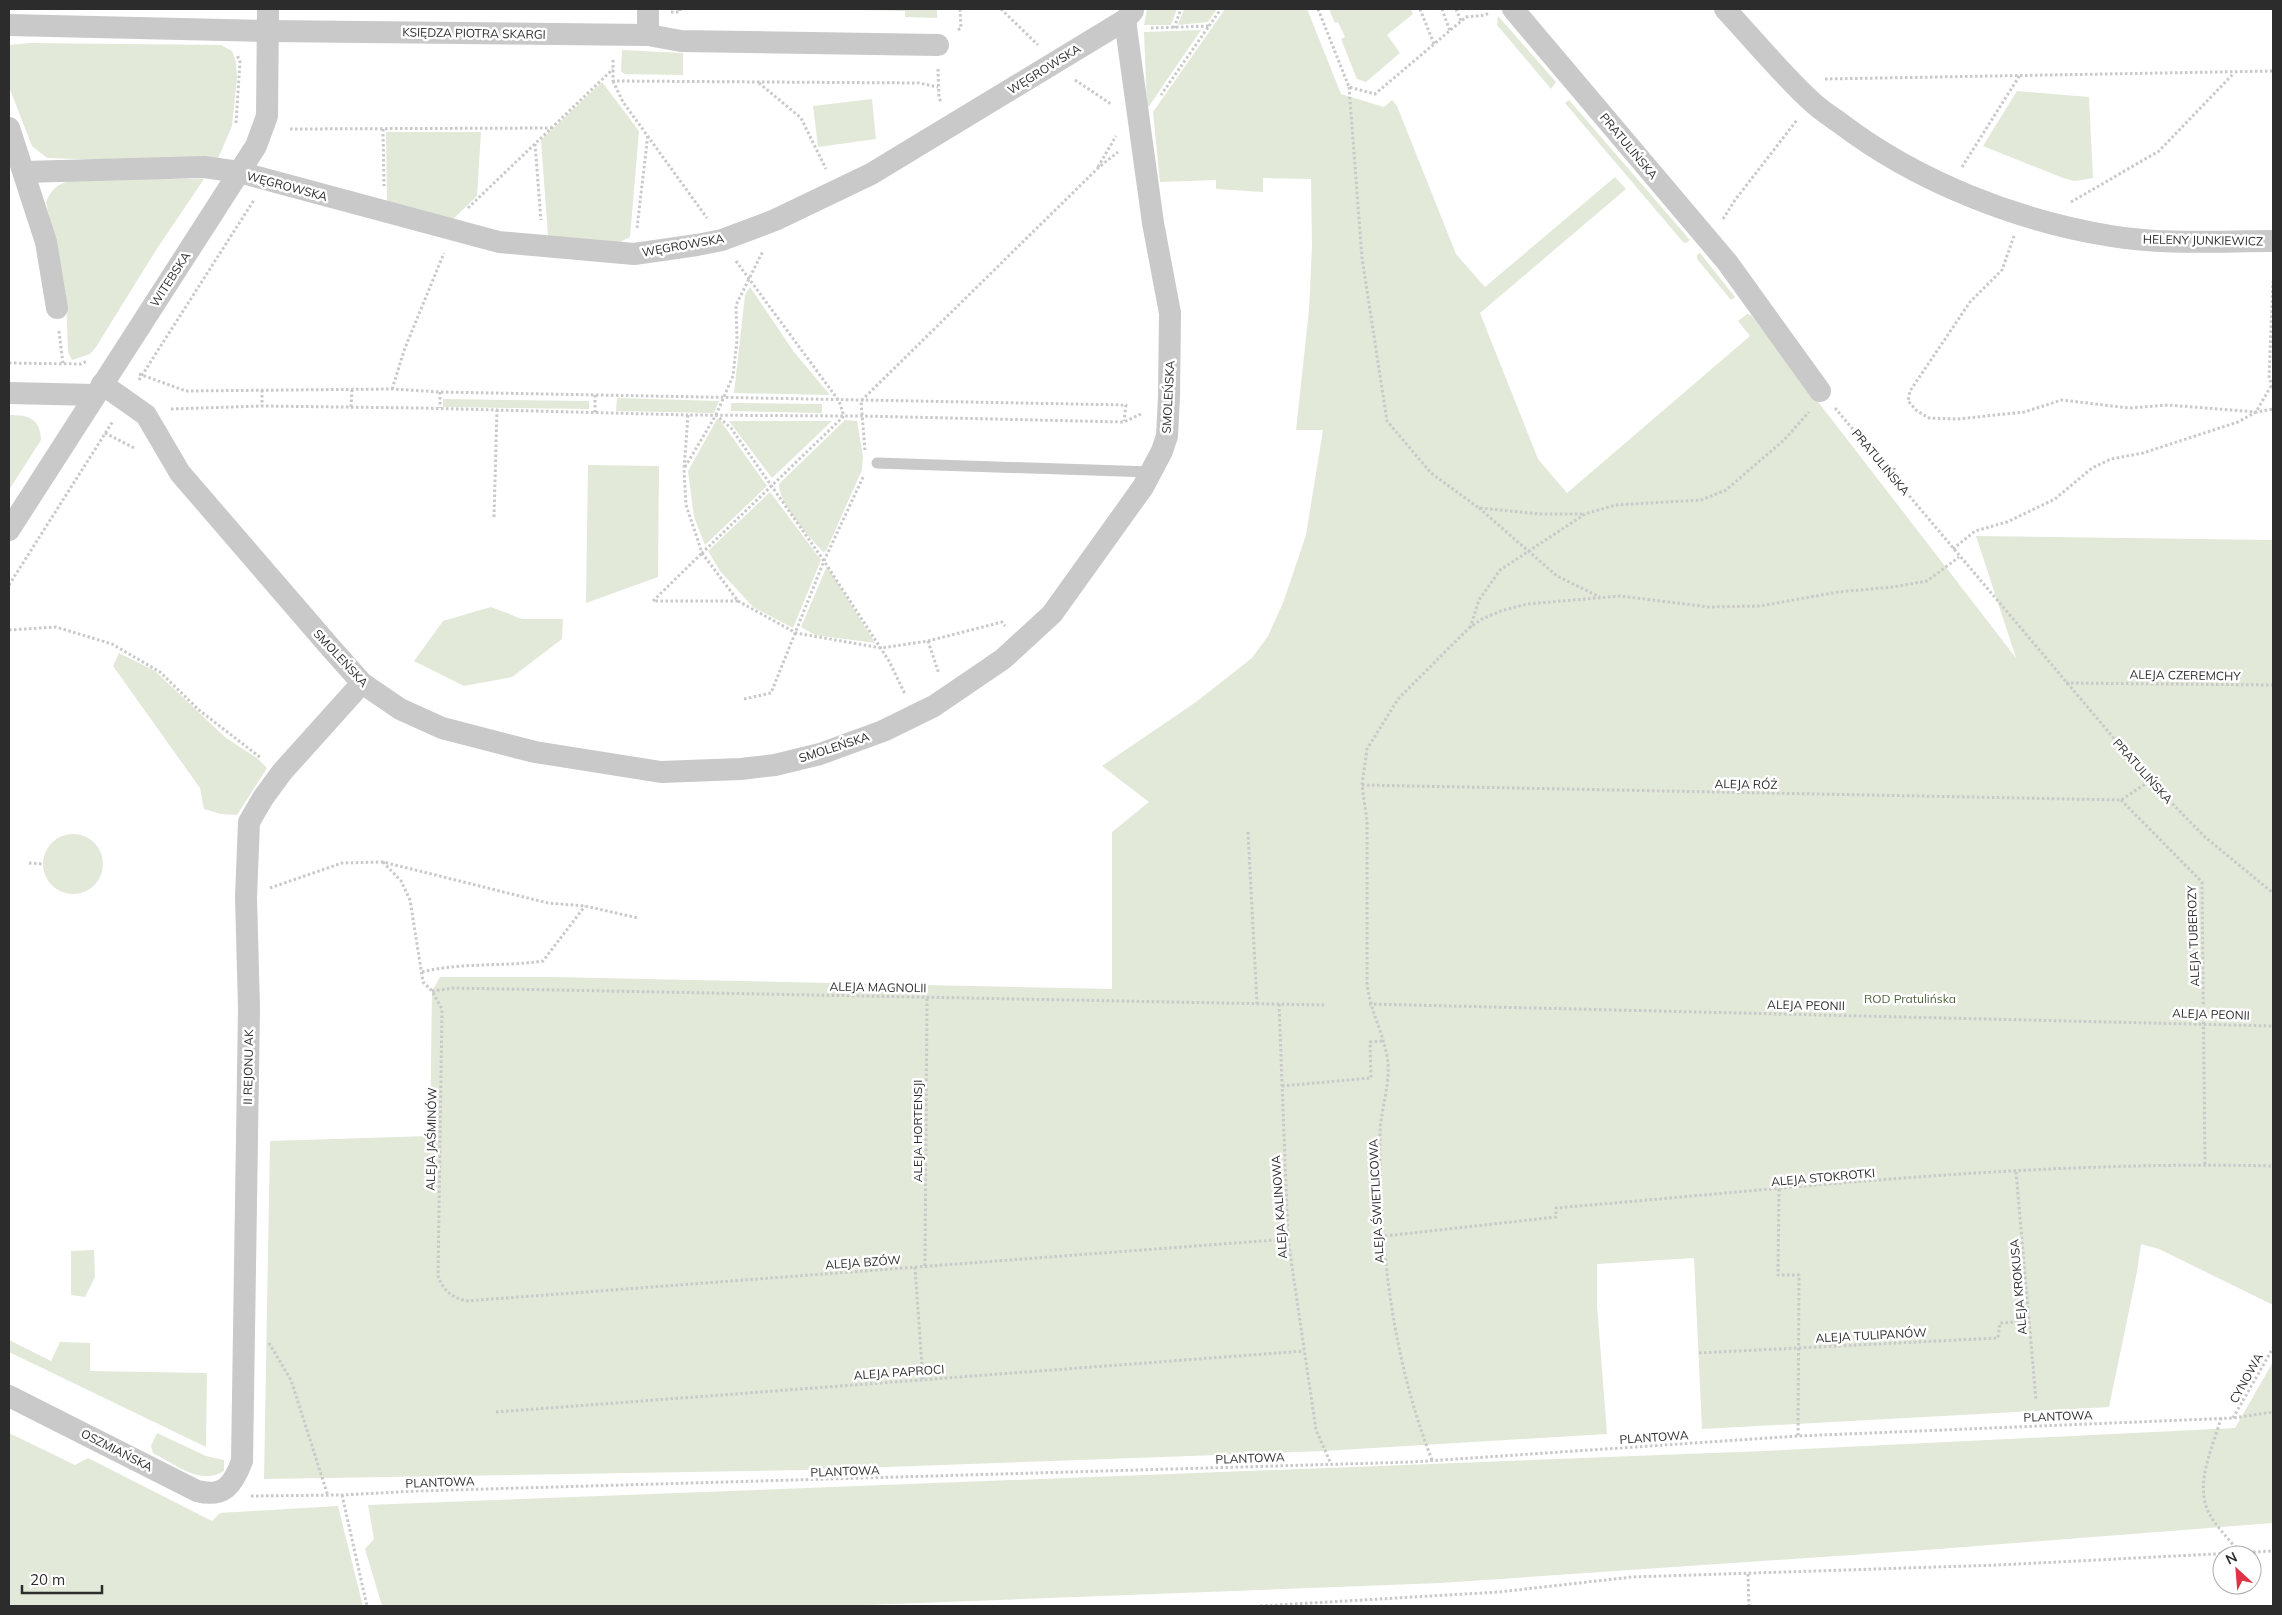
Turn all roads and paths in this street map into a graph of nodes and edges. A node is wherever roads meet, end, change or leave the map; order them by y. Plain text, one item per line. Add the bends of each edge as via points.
1 (268, 9) edge
2 (648, 9) edge
3 (1181, 9) edge
4 (1221, 9) edge
5 (1318, 9) edge
6 (1420, 9) edge
7 (1442, 9) edge
8 (1456, 9) edge
9 (1513, 9) edge
10 (1725, 9) edge
11 (1486, 15) dead end
12 (1129, 21) edge
13 (1461, 21) junction
14 (9, 25) edge
15 (1209, 26) junction
16 (1174, 28) junction
17 (1450, 31) junction
18 (268, 32) junction
19 (612, 35) junction
20 (648, 35) junction
21 (1434, 44) junction
22 (938, 45) joint
23 (613, 69) junction
24 (2273, 71) edge
25 (2234, 73) junction
26 (2020, 75) junction
27 (1792, 80) junction
28 (613, 81) junction
29 (758, 83) junction
30 (938, 87) junction
31 (1348, 87) junction
32 (1811, 101) junction
33 (291, 120) dead end
34 (954, 124) junction
35 (9, 128) edge
36 (552, 128) junction
37 (290, 129) junction
38 (383, 129) junction
39 (1130, 132) junction
40 (648, 134) junction
41 (286, 138) dead end
42 (535, 144) junction
43 (1098, 168) junction
44 (24, 172) junction
45 (239, 172) junction
46 (266, 182) junction
47 (1950, 186) junction
48 (838, 190) junction
49 (1735, 200) dead end
50 (384, 212) junction
51 (2030, 217) junction
52 (449, 230) junction
53 (722, 240) junction
54 (2273, 241) edge
55 (544, 246) junction
56 (634, 254) junction
57 (748, 280) junction
58 (2273, 281) edge
59 (57, 308) joint
60 (9, 363) edge
61 (63, 364) junction
62 (115, 364) junction
63 (143, 373) junction
64 (2272, 387) edge
65 (99, 389) junction
66 (392, 389) junction
67 (262, 390) junction
68 (352, 390) junction
69 (440, 392) junction
70 (9, 393) edge
71 (1822, 393) junction
72 (595, 395) junction
73 (723, 397) junction
74 (128, 400) junction
75 (839, 401) junction
76 (861, 401) junction
77 (262, 406) junction
78 (351, 407) junction
79 (440, 408) junction
80 (2273, 409) edge
81 (496, 410) junction
82 (2256, 412) junction
83 (595, 413) junction
84 (1167, 414) junction
85 (146, 415) junction
86 (688, 415) junction
87 (716, 415) junction
88 (844, 416) junction
89 (862, 416) junction
90 (1124, 422) junction
91 (870, 464) junction
92 (684, 470) junction
93 (1151, 472) junction
94 (864, 474) dead end
95 (862, 479) dead end
96 (772, 488) junction
97 (1479, 508) junction
98 (1585, 514) junction
99 (494, 517) dead end
100 (9, 530) edge
101 (1953, 549) junction
102 (1530, 551) junction
103 (702, 552) junction
104 (1959, 557) junction
105 (824, 561) junction
106 (9, 585) edge
107 (1601, 597) junction
108 (738, 601) junction
109 (1470, 628) junction
110 (9, 630) edge
111 (796, 633) junction
112 (928, 641) junction
113 (1021, 643) junction
114 (881, 648) junction
115 (362, 683) junction
116 (2066, 683) junction
117 (2273, 686) edge
118 (950, 695) junction
119 (744, 699) dead end
120 (915, 715) junction
121 (282, 772) junction
122 (2150, 781) junction
123 (1362, 785) junction
124 (2121, 800) junction
125 (1248, 832) dead end
126 (383, 862) junction
127 (29, 863) dead end
128 (43, 864) dead end
129 (2273, 893) edge
130 (246, 897) junction
131 (585, 906) junction
132 (638, 918) dead end
133 (422, 972) junction
134 (432, 991) junction
135 (927, 997) junction
136 (1257, 1004) junction
137 (1279, 1004) junction
138 (1369, 1004) junction
139 (1324, 1005) dead end
140 (2204, 1022) junction
141 (2273, 1026) edge
142 (1382, 1041) junction
143 (1282, 1086) junction
144 (2205, 1164) junction
145 (2273, 1166) edge
146 (2016, 1172) junction
147 (1779, 1189) junction
148 (1385, 1236) junction
149 (1288, 1239) junction
150 (925, 1266) junction
151 (915, 1267) junction
152 (444, 1289) joint
153 (2030, 1321) junction
154 (268, 1341) dead end
155 (1798, 1348) junction
156 (2273, 1348) edge
157 (1304, 1351) junction
158 (1699, 1353) dead end
159 (923, 1380) junction
160 (9, 1396) edge
161 (2036, 1400) dead end
162 (496, 1412) dead end
163 (2273, 1412) edge
164 (2221, 1418) junction
165 (2234, 1418) junction
166 (1798, 1436) junction
167 (1432, 1460) junction
168 (1331, 1464) junction
169 (227, 1488) junction
170 (328, 1496) junction
171 (342, 1496) junction
172 (2234, 1545) edge
173 (2212, 1555) edge
174 (1748, 1574) junction
175 (367, 1606) edge
176 (1260, 1606) edge
177 (1749, 1606) edge

1 - 18 street, WITEBSKA
2 - 20 street
3 - 16 path
4 - 15 path
5 - 31 path
6 - 21 path
7 - 17 path
8 - 13 path
9 - 71 street, PRATULIŃSKA via 1727,262
10 - 27 street, HELENY JUNKIEWICZ
11 - 13 path via 1466,17
12 - 16 path via 1144,29
12 - 34 street, WĘGROWSKA
12 - 39 street, SMOLEŃSKA
13 - 17 path
14 - 18 street, KSIĘDZA PIOTRA SKARGI
15 - 16 path
15 - 39 path via 1151,109
17 - 21 path
18 - 19 street, KSIĘDZA PIOTRA SKARGI
18 - 45 street, WITEBSKA via 267,116 256,146
19 - 20 street, KSIĘDZA PIOTRA SKARGI
19 - 23 path
20 - 22 street, KSIĘDZA PIOTRA SKARGI via 681,41
21 - 31 path via 1375,94
22 - 30 path
23 - 28 path
23 - 36 path
24 - 25 path
25 - 26 path
25 - 51 path via 2159,152
26 - 27 path
26 - 47 path
27 - 32 street, HELENY JUNKIEWICZ
28 - 29 path
28 - 40 path via 623,102
29 - 30 path via 919,83
29 - 48 path via 801,118
30 - 34 path via 938,98
31 - 97 path via 1362,258 1387,421 1431,473
32 - 47 street, HELENY JUNKIEWICZ via 1861,139
32 - 49 path
33 - 37 path
34 - 48 street, WĘGROWSKA
35 - 44 street
36 - 38 path
36 - 42 path
37 - 38 path
37 - 41 path
38 - 50 path
39 - 43 path
39 - 43 path via 1105,152
39 - 84 street, SMOLEŃSKA via 1170,313
40 - 53 path
40 - 56 path
42 - 52 path
42 - 55 path
43 - 76 path
44 - 45 street, WĘGROWSKA via 204,167
44 - 59 street via 46,242
45 - 46 street, WĘGROWSKA
45 - 62 street, WITEBSKA
46 - 50 street, WĘGROWSKA
46 - 63 path
47 - 51 street, HELENY JUNKIEWICZ
48 - 53 street, WĘGROWSKA via 775,220
50 - 52 street, WĘGROWSKA
51 - 54 street, HELENY JUNKIEWICZ via 2111,236 2173,242
51 - 82 path via 2002,270 1970,302 1910,392 1908,401 1917,411 1929,418 1958,419 2024,412 2062,400 2129,408 2168,405
52 - 55 street, WĘGROWSKA via 499,242
52 - 66 path
53 - 56 street, WĘGROWSKA
53 - 57 path
55 - 56 street, WĘGROWSKA
57 - 73 path via 736,306 733,376
57 - 75 path
58 - 64 path via 2269,378
59 - 61 path
60 - 61 path
61 - 62 path via 81,364 100,355
62 - 63 path via 130,375
62 - 65 street, WITEBSKA
63 - 67 path via 186,391
63 - 74 path
64 - 82 path
65 - 70 street
65 - 74 street, SMOLEŃSKA
65 - 100 street, WITEBSKA
66 - 68 path
66 - 69 path
67 - 68 path
67 - 77 path
68 - 78 path
69 - 72 path
69 - 79 path
71 - 98 path via 1784,440 1726,490 1701,500 1615,505
71 - 101 path, PRATULIŃSKA
72 - 73 path
72 - 83 path
73 - 75 path
73 - 87 path
74 - 85 street, SMOLEŃSKA
74 - 106 path
75 - 76 path
75 - 88 path
76 - 89 path
76 - 90 path via 1126,405
77 - 78 path
77 - 85 path via 175,408
78 - 79 path
79 - 81 path
80 - 82 path
81 - 83 path
81 - 99 path
82 - 101 path via 2190,439 2111,459 2092,468 2055,499 2008,522 1975,531
83 - 86 path
84 - 90 path via 1142,413
84 - 93 street, SMOLEŃSKA via 1167,436
85 - 115 street, SMOLEŃSKA via 180,473
86 - 87 path
86 - 92 path
87 - 88 path
87 - 92 path
87 - 96 path via 731,428
88 - 89 path
88 - 96 path
89 - 90 path
89 - 91 path
91 - 93 lane
91 - 94 path
92 - 103 path via 686,505
93 - 113 street, SMOLEŃSKA via 1096,556 1052,614
95 - 105 path
96 - 103 path
96 - 105 path
97 - 98 path via 1540,514
97 - 102 path
98 - 102 path
101 - 104 path, PRATULIŃSKA
102 - 107 path via 1557,576
102 - 109 path via 1500,570 1479,600
103 - 108 path
103 - 108 path via 653,601
104 - 107 path via 1926,582 1838,592 1760,606 1709,607 1620,596
104 - 116 path, PRATULIŃSKA
105 - 111 path
105 - 114 path
107 - 109 path via 1527,604 1501,611
108 - 111 path
109 - 123 path, ALEJA ŚWIETLICOWA via 1398,699 1367,749
110 - 121 path via 56,627 112,644 160,672 199,710
111 - 114 path
111 - 119 path via 771,693
112 - 113 path via 1002,622
112 - 114 path
112 - 118 path
113 - 118 street, SMOLEŃSKA
114 - 120 path
115 - 120 street, SMOLEŃSKA via 400,709 442,728 535,752 661,772 775,765 820,754 883,731
115 - 121 street, II REJONU AK
116 - 117 path, ALEJA CZEREMCHY
116 - 122 path, PRATULIŃSKA
118 - 120 street, SMOLEŃSKA
121 - 130 street, II REJONU AK via 249,822
122 - 124 path, ALEJA RÓŻ
122 - 129 path, PRATULIŃSKA via 2205,837
123 - 124 path, ALEJA RÓŻ
123 - 138 path, ALEJA ŚWIETLICOWA via 1368,821
124 - 140 path, ALEJA TUBEROZY via 2202,882
125 - 136 path
126 - 130 path via 342,863
126 - 131 path via 548,903
126 - 133 path, ALEJA JAŚMINÓW via 401,881 410,900
127 - 128 path
130 - 169 street, II REJONU AK via 249,1008 242,1461 236,1478
131 - 132 path
131 - 133 path via 543,961 511,966 445,966
133 - 134 path, ALEJA JAŚMINÓW via 423,982
134 - 135 path, ALEJA MAGNOLII via 454,988
134 - 152 path, ALEJA JAŚMINÓW via 442,1009 438,1276
135 - 136 path, ALEJA MAGNOLII
135 - 150 path, ALEJA HORTENSJI
136 - 137 path, ALEJA MAGNOLII
137 - 139 path, ALEJA MAGNOLII
137 - 143 path, ALEJA KALINOWA
138 - 140 path, ALEJA PEONII
138 - 142 path, ALEJA ŚWIETLICOWA
140 - 141 path, ALEJA PEONII
140 - 144 path, ALEJA TUBEROZY
142 - 143 path via 1370,1042 1371,1078
142 - 148 path, ALEJA ŚWIETLICOWA via 1387,1056 1386,1102 1380,1133
143 - 149 path, ALEJA KALINOWA
144 - 145 path, ALEJA STOKROTKI
144 - 146 path, ALEJA STOKROTKI
146 - 147 path, ALEJA STOKROTKI
146 - 153 path, ALEJA KROKUSA
147 - 148 path, ALEJA STOKROTKI via 1556,1208 1556,1217
147 - 155 path via 1778,1275 1798,1275
148 - 167 path, ALEJA ŚWIETLICOWA via 1396,1336 1404,1373
149 - 150 path, ALEJA BZÓW
149 - 157 path, ALEJA KALINOWA
150 - 151 path, ALEJA BZÓW
151 - 152 path, ALEJA BZÓW via 466,1301 453,1297
151 - 159 path
153 - 155 path, ALEJA TULIPANÓW via 2000,1323 1998,1338
153 - 161 path, ALEJA KROKUSA
154 - 170 path via 291,1380
155 - 158 path, ALEJA TULIPANÓW
155 - 166 path
156 - 165 path, CYNOWA
157 - 159 path, ALEJA PAPROCI
157 - 168 path, ALEJA KALINOWA via 1316,1430
159 - 162 path, ALEJA PAPROCI
160 - 169 street, OSZMIAŃSKA via 197,1490 207,1494
163 - 165 path, PLANTOWA
164 - 165 path, PLANTOWA
164 - 166 path, PLANTOWA
164 - 172 path via 2203,1481 2203,1498 2209,1514
166 - 167 path, PLANTOWA
167 - 168 path, PLANTOWA
168 - 171 path, PLANTOWA via 417,1491
169 - 170 path, PLANTOWA via 254,1497
170 - 171 path, PLANTOWA
171 - 175 path
173 - 174 path via 1998,1566
174 - 176 path via 1632,1577 1499,1592
174 - 177 path

